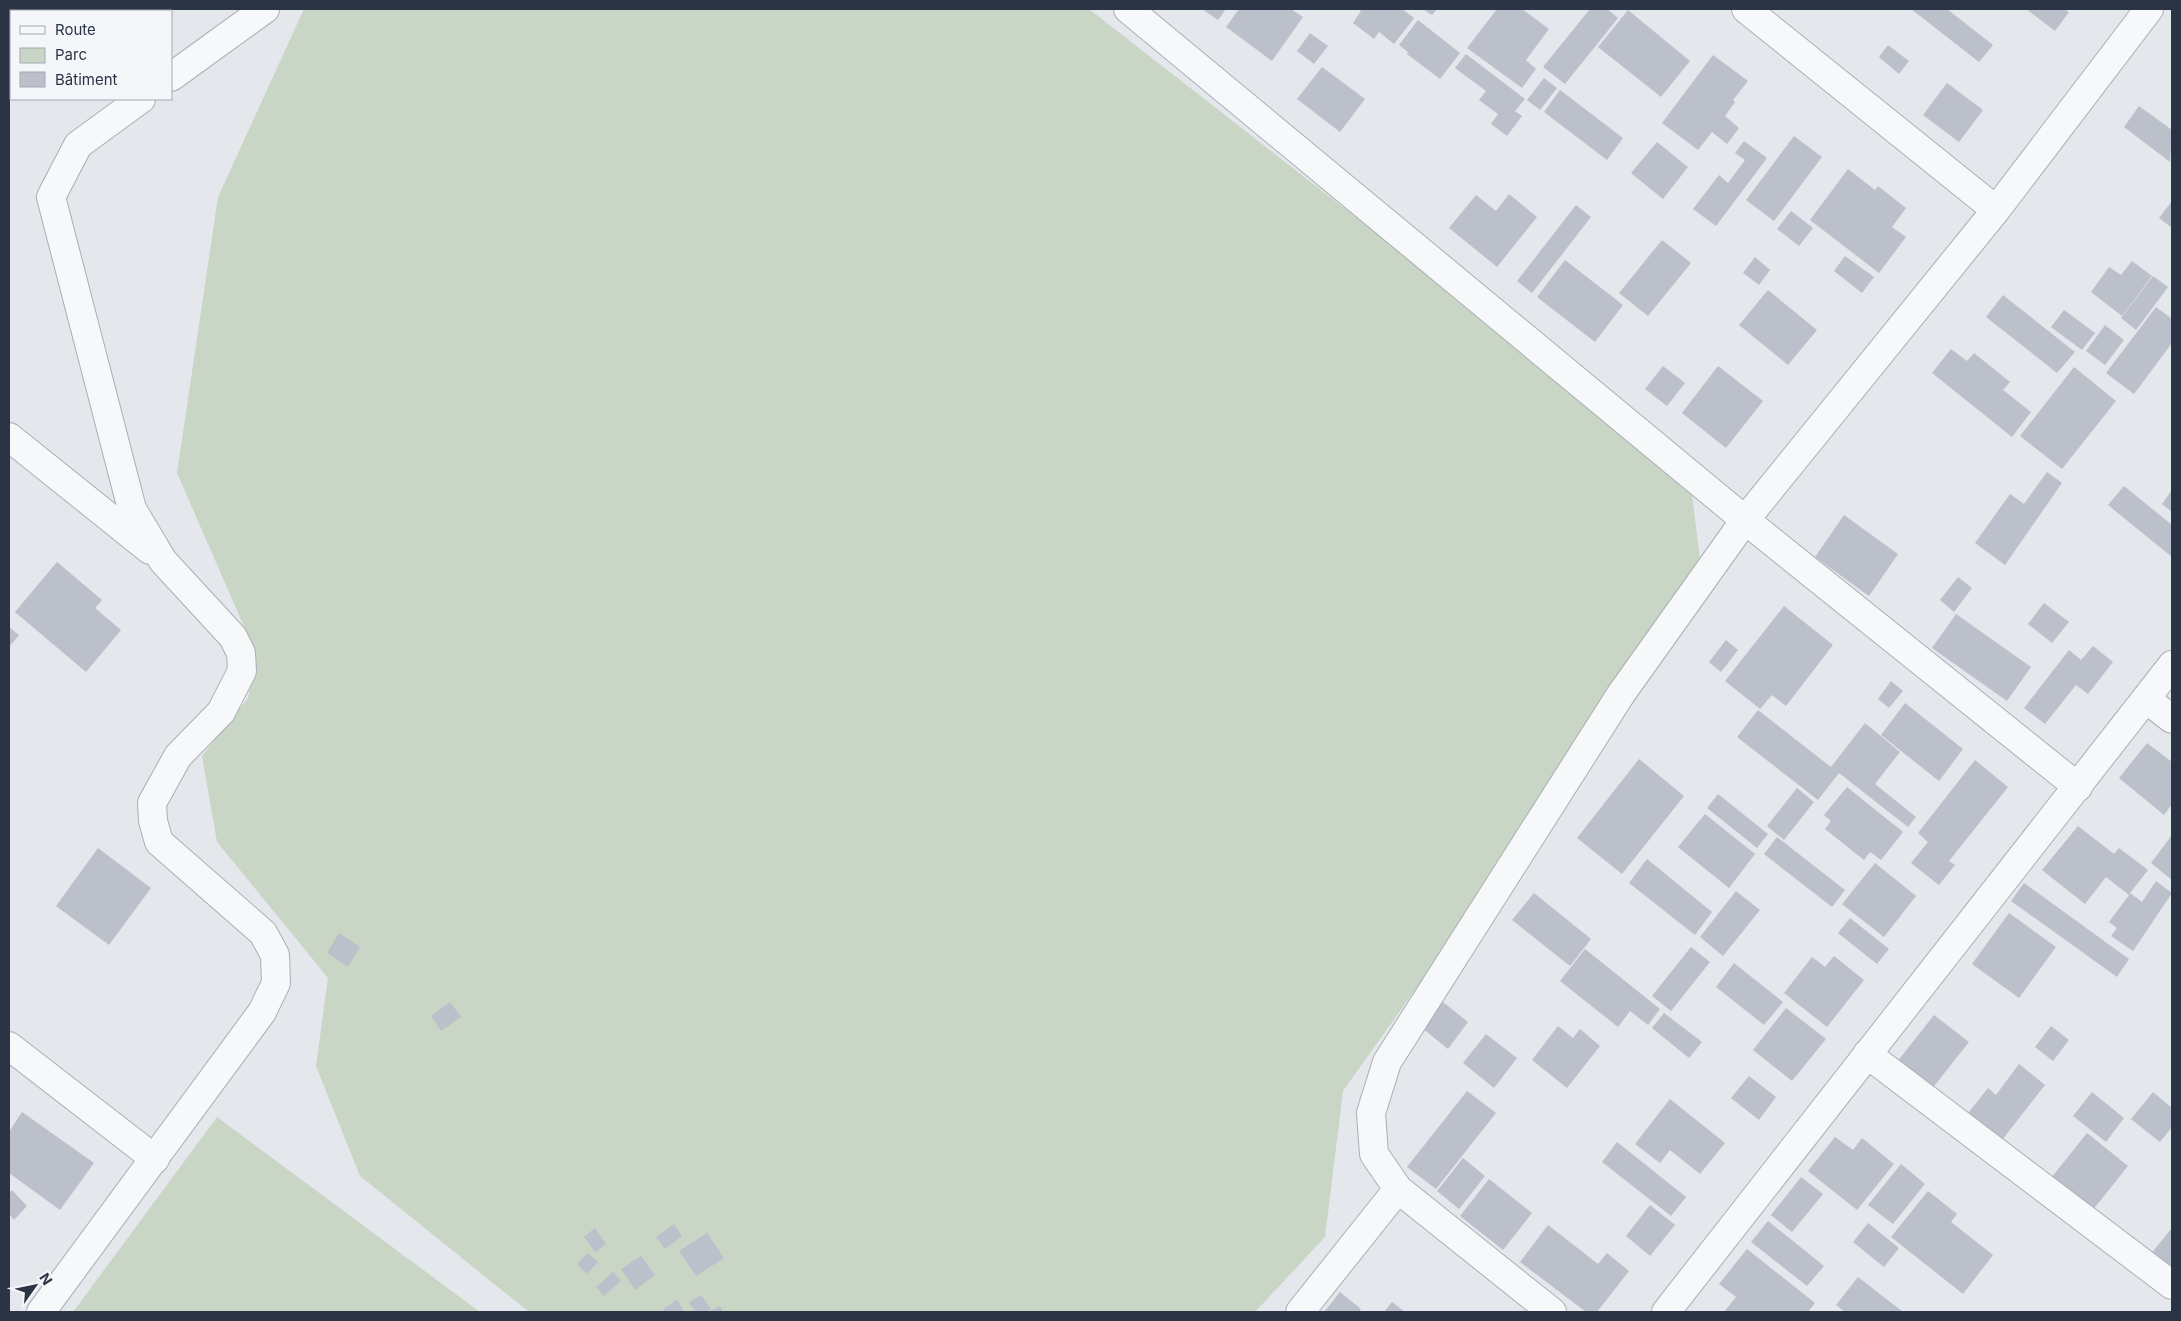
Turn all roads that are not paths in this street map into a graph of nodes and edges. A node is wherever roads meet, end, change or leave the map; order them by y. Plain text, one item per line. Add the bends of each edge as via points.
1 (265, 9) edge
2 (1128, 9) edge
3 (1746, 9) edge
4 (2149, 9) edge
5 (172, 76) edge
6 (141, 100) edge
7 (1996, 210) junction
8 (9, 437) edge
9 (1745, 520) junction
10 (163, 561) junction
11 (2172, 665) edge
12 (2146, 699) junction
13 (2172, 720) edge
14 (2078, 787) junction
15 (9, 1046) edge
16 (1867, 1054) junction
17 (155, 1159) junction
18 (1398, 1189) junction
19 (2172, 1285) edge
20 (41, 1312) edge
21 (1300, 1312) edge
22 (1552, 1312) edge
23 (1666, 1312) edge

1 - 5 street
2 - 9 street
3 - 7 street
4 - 7 street
6 - 10 street via 78,145 51,197 132,508
7 - 9 street
8 - 10 street
9 - 14 street
9 - 18 street via 1621,694 1387,1062 1371,1113 1374,1154
10 - 17 street via 232,637 241,653 242,671 221,712 178,756 152,803 153,821 159,842 263,933 275,955 276,983 262,1012
11 - 12 street
12 - 13 street
12 - 14 street
14 - 16 street
15 - 17 street
16 - 19 street
16 - 23 street
17 - 20 street
18 - 21 street
18 - 22 street

